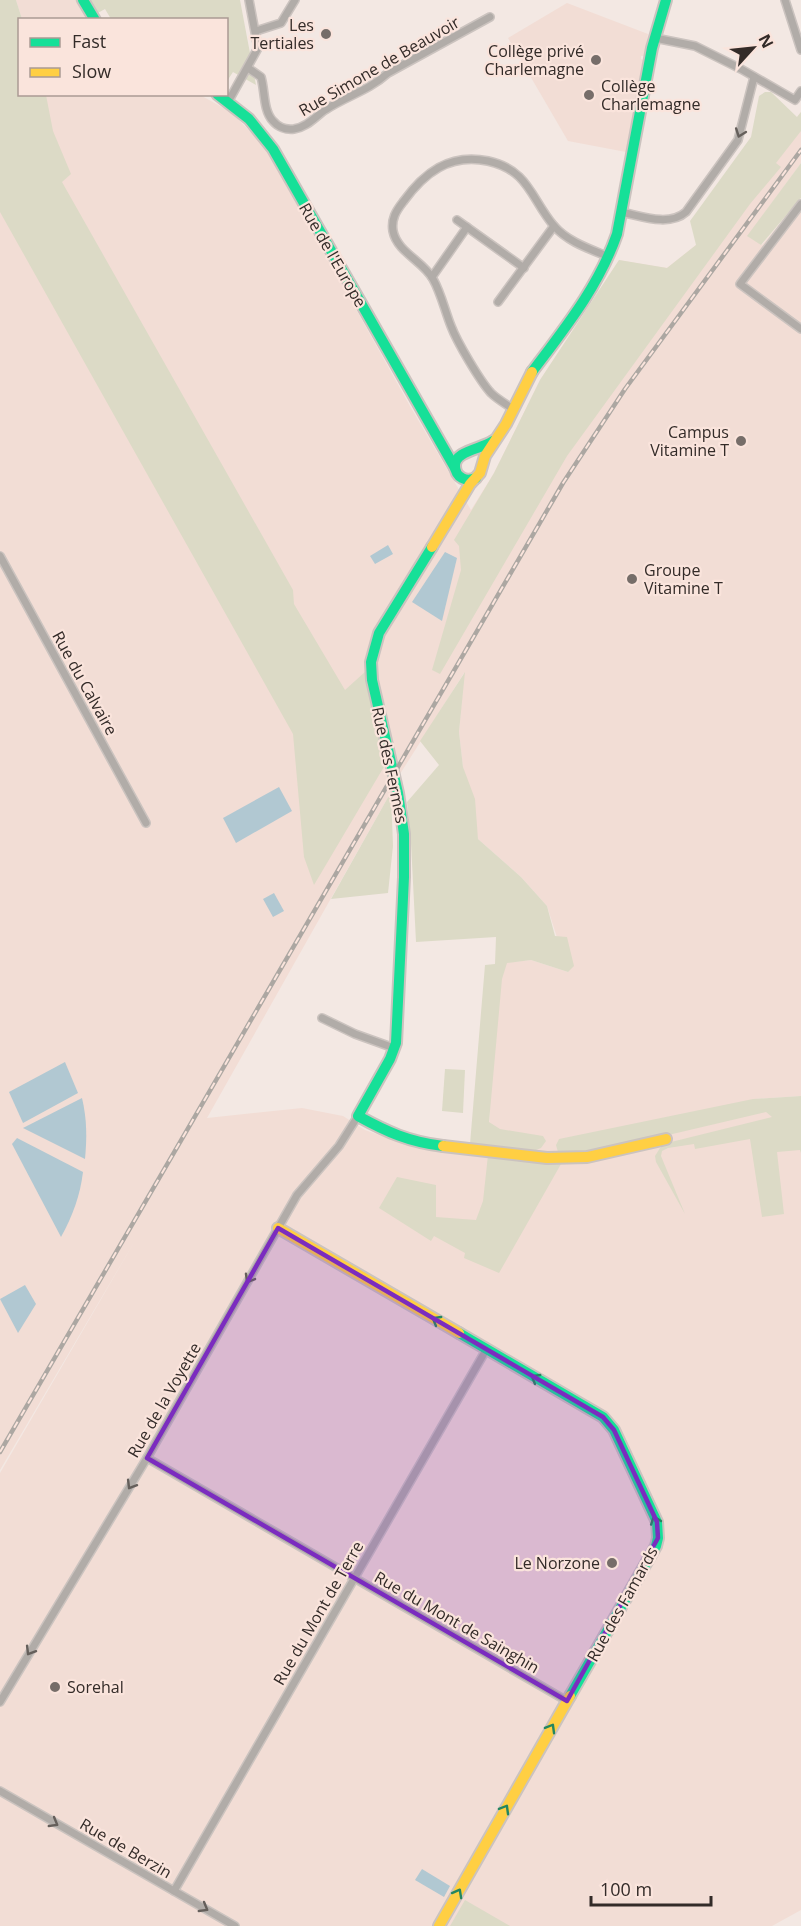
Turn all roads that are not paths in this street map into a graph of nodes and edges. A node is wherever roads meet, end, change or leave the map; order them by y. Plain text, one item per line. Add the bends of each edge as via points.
1 (83, 0) edge
2 (249, 0) edge
3 (295, 0) edge
4 (666, 0) edge
5 (785, 0) edge
6 (490, 17) dead end
7 (94, 18) edge
8 (256, 31) junction
9 (655, 38) junction
10 (801, 50) edge
11 (248, 68) junction
12 (754, 76) junction
13 (801, 91) edge
14 (220, 96) edge
15 (228, 102) junction
16 (801, 204) edge
17 (621, 212) junction
18 (457, 220) dead end
19 (554, 226) junction
20 (467, 227) junction
21 (609, 257) junction
22 (524, 268) junction
23 (432, 277) junction
24 (498, 303) dead end
25 (801, 329) edge
26 (513, 409) junction
27 (432, 429) junction
28 (500, 434) junction
29 (467, 453) junction
30 (482, 467) junction
31 (456, 472) junction
32 (476, 478) junction
33 (458, 506) junction
34 (0, 556) edge
35 (146, 823) dead end
36 (322, 1018) dead end
37 (394, 1048) junction
38 (358, 1116) junction
39 (666, 1139) dead end
40 (278, 1228) junction
41 (486, 1350) junction
42 (147, 1458) junction
43 (354, 1578) junction
44 (567, 1701) junction
45 (0, 1702) edge
46 (2, 1792) edge
47 (174, 1890) junction
48 (234, 1926) edge
49 (439, 1926) edge

1 - 7 street
2 - 8 street
3 - 8 street via 281,23
4 - 9 street
5 - 10 street
6 - 11 street, Rue Simone de Beauvoir via 343,99 300,128 281,127 270,118 260,76
8 - 11 street via 258,48
9 - 12 street via 694,46
9 - 17 street
11 - 15 street
12 - 13 street via 795,100
12 -> 17 street via 738,140 686,212 670,220
14 - 15 street, Rue de l'Europe
15 - 27 street, Rue de l'Europe via 254,124 273,149
16 - 25 street via 740,284
17 - 21 street
18 - 20 street
19 - 21 street via 572,240
19 - 22 street
19 - 23 street via 527,184 507,168 476,159 441,166 416,185 394,214 392,224 397,242
20 - 22 street
20 - 23 street
21 - 26 street via 589,295 530,375
22 - 24 street
23 - 26 street via 456,337 491,393
26 - 28 street
27 - 29 street via 450,448
27 - 31 street, Rue de l'Europe
28 - 29 street via 484,448
28 - 30 street
29 - 30 street via 478,456
29 - 31 street via 458,458
30 - 32 street
31 - 32 street via 465,480
31 - 33 street via 461,487
32 - 33 street, Rue des Fermes
33 - 37 street, Rue des Fermes via 380,633 372,656 373,688 405,840
34 - 35 street, Rue du Calvaire
36 - 37 street
37 - 38 street, Rue des Fermes
38 - 39 street via 419,1143 547,1158 587,1157
38 - 40 street, Rue de la Voyette via 339,1146 301,1189
41 -> 40 street, Rue des Famards
40 -> 42 street, Rue de la Voyette
41 - 43 street, Rue du Mont de Terre
44 -> 41 street, Rue des Famards via 656,1546 657,1522 610,1424
42 - 43 street, Rue du Mont de Sainghin
42 -> 45 street, Rue de la Voyette
43 - 44 street, Rue du Mont de Sainghin
43 - 47 street, Rue du Mont de Terre
49 -> 44 street, Rue des Famards
46 -> 47 street, Rue de Berzin
47 -> 48 street, Rue de Berzin

